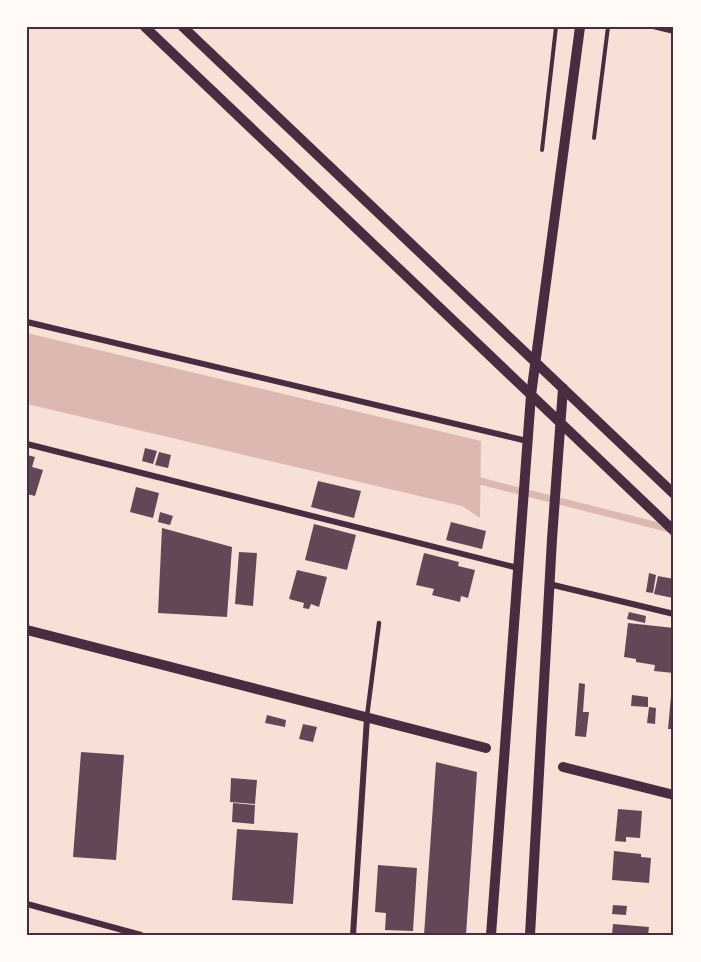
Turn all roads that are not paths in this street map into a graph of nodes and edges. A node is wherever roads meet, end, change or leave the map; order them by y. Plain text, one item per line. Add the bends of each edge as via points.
1 (145, 27) edge
2 (183, 27) edge
3 (580, 27) edge
4 (27, 322) edge
5 (536, 362) junction
6 (564, 388) junction
7 (531, 395) junction
8 (561, 422) junction
9 (527, 441) junction
10 (27, 444) edge
11 (674, 494) edge
12 (674, 531) edge
13 (518, 568) junction
14 (549, 584) junction
15 (674, 614) edge
16 (379, 623) dead end
17 (27, 630) edge
18 (367, 718) junction
19 (486, 748) dead end
20 (563, 767) dead end
21 (674, 795) edge
22 (27, 904) edge
23 (141, 935) edge
24 (353, 935) edge
25 (491, 935) edge
26 (530, 935) edge

1 - 7 street
2 - 5 street
3 - 5 street
4 - 9 street
5 - 6 street
5 - 7 street
6 - 8 street
6 - 11 street
7 - 8 street
7 - 9 street
8 - 12 street
8 - 14 street
9 - 13 street
10 - 13 street
13 - 25 street
14 - 15 street
14 - 26 street
16 - 18 lane
17 - 18 street
18 - 19 street
18 - 24 street
20 - 21 street
22 - 23 street

